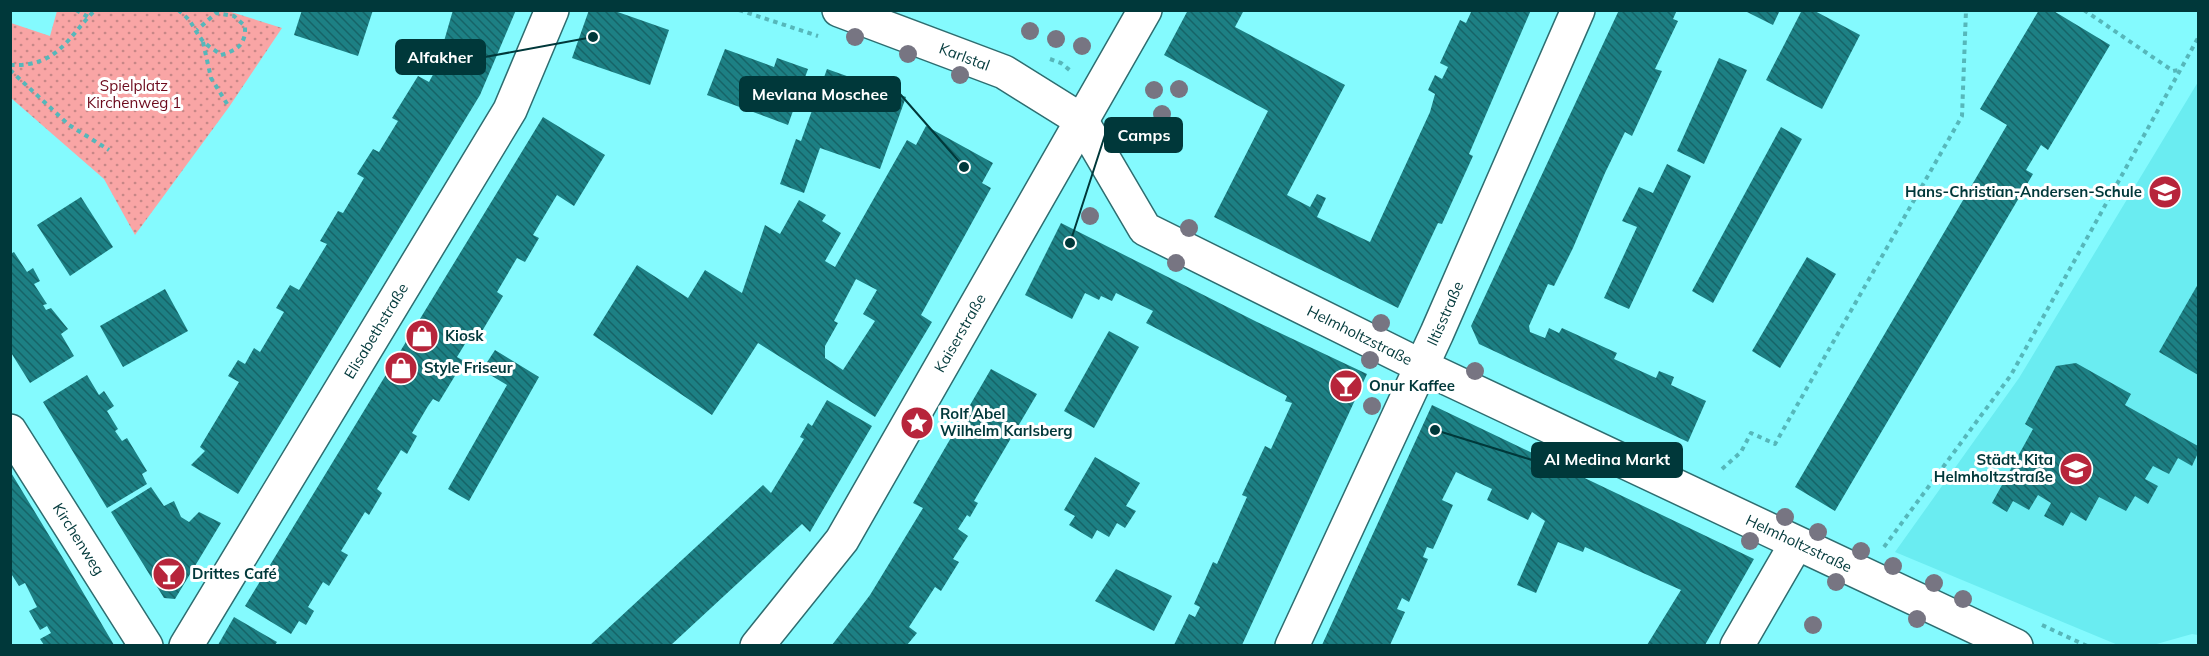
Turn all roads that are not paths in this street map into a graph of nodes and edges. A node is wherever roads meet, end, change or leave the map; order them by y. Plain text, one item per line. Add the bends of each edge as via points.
1 (552, 10) edge
2 (839, 10) edge
3 (1145, 10) edge
4 (1578, 10) edge
5 (1081, 120) junction
6 (1421, 366) junction
7 (10, 431) edge
8 (1796, 544) junction
9 (2025, 633) edge
10 (146, 645) edge
11 (186, 645) edge
12 (757, 645) edge
13 (1292, 645) edge
14 (1737, 645) edge

1 - 11 street, Elisabethstraße via 510,110
2 - 5 street, Karlstal via 1004,72
3 - 5 street, Kaiserstraße
4 - 6 street, Iltisstraße
5 - 6 street, Helmholtzstraße via 1145,229
5 - 12 street, Kaiserstraße via 842,540
6 - 8 street, Helmholtzstraße
6 - 13 street, Iltisstraße
7 - 10 street, Kirchenweg
8 - 9 street, Helmholtzstraße via 1864,575
8 - 14 street

